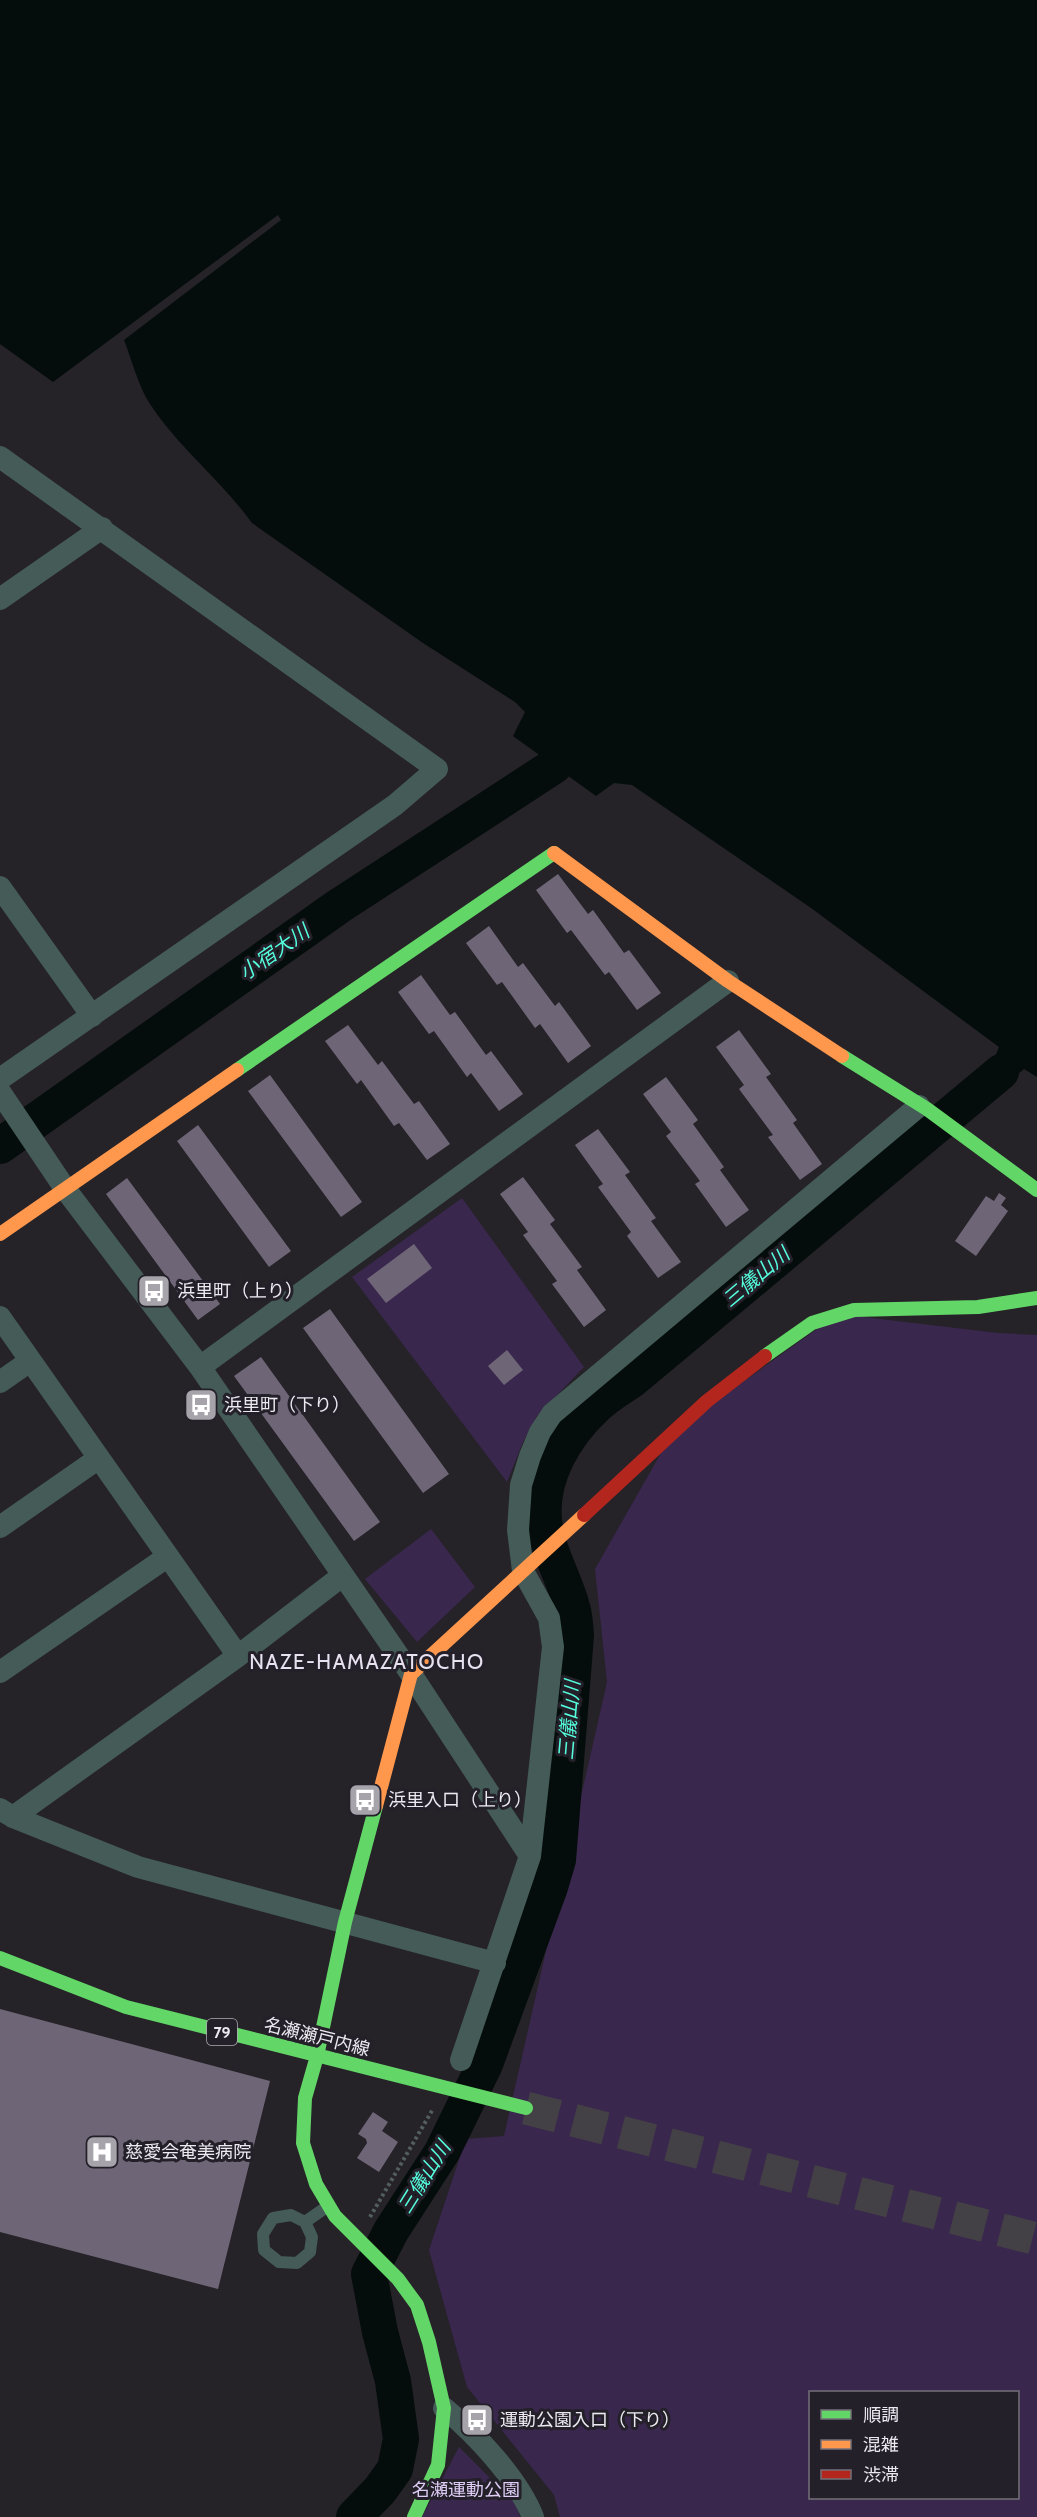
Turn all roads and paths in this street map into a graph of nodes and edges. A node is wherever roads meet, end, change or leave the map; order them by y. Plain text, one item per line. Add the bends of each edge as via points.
1 (0, 457) edge
2 (102, 528) junction
3 (0, 599) edge
4 (0, 887) edge
5 (728, 981) junction
6 (92, 1016) junction
7 (0, 1088) edge
8 (923, 1107) junction
9 (62, 1184) junction
10 (1037, 1191) edge
11 (0, 1234) edge
12 (1037, 1298) edge
13 (0, 1317) edge
14 (30, 1361) junction
15 (200, 1367) junction
16 (0, 1382) edge
17 (99, 1458) junction
18 (0, 1527) edge
19 (167, 1557) junction
20 (526, 1568) junction
21 (342, 1576) junction
22 (238, 1656) junction
23 (0, 1672) edge
24 (411, 1674) junction
25 (7, 1813) edge
26 (530, 1856) junction
27 (345, 1922) junction
28 (0, 1958) edge
29 (495, 1963) junction
30 (317, 2056) junction
31 (461, 2060) dead end
32 (447, 2088) junction
33 (526, 2108) tunnel mouth
34 (329, 2206) junction
35 (304, 2222) junction
36 (361, 2241) junction
37 (444, 2408) junction
38 (414, 2517) edge
39 (533, 2517) edge

1 - 2 street
2 - 3 street
2 - 6 street via 437,769 395,805
4 - 6 street
5 - 8 street
5 - 9 street via 553,852
5 - 15 street
6 - 7 street
7 - 9 street
8 - 10 street
8 - 20 street via 552,1414 540,1432 522,1485 518,1530
9 - 11 street
9 - 15 street
12 - 20 street via 978,1307 854,1310 812,1323 707,1401
13 - 14 street
14 - 16 street
14 - 17 street
15 - 21 street
17 - 18 street
17 - 19 street
19 - 22 street
19 - 23 street
20 - 24 street
20 - 26 street via 549,1618 553,1647
21 - 22 street
21 - 24 street
22 - 25 street
24 - 26 street
24 - 27 street
25 - 27 street via 138,1867
26 - 29 street
27 - 29 street
27 - 30 street
28 - 30 street, 名瀬瀬戸内線 / 79 via 126,2007
29 - 31 street
30 - 32 street, 名瀬瀬戸内線 / 79
30 - 34 street via 305,2098 303,2143 316,2184
32 - 33 street, 名瀬瀬戸内線 / 79
32 - 36 path
34 - 35 lane
34 - 36 street
35 - 35 lane via 291,2215 273,2218 263,2234 264,2250 279,2262 297,2263 310,2253 312,2237
36 - 37 street via 417,2305
37 - 38 street via 438,2465
37 - 39 street via 476,2436 526,2498

